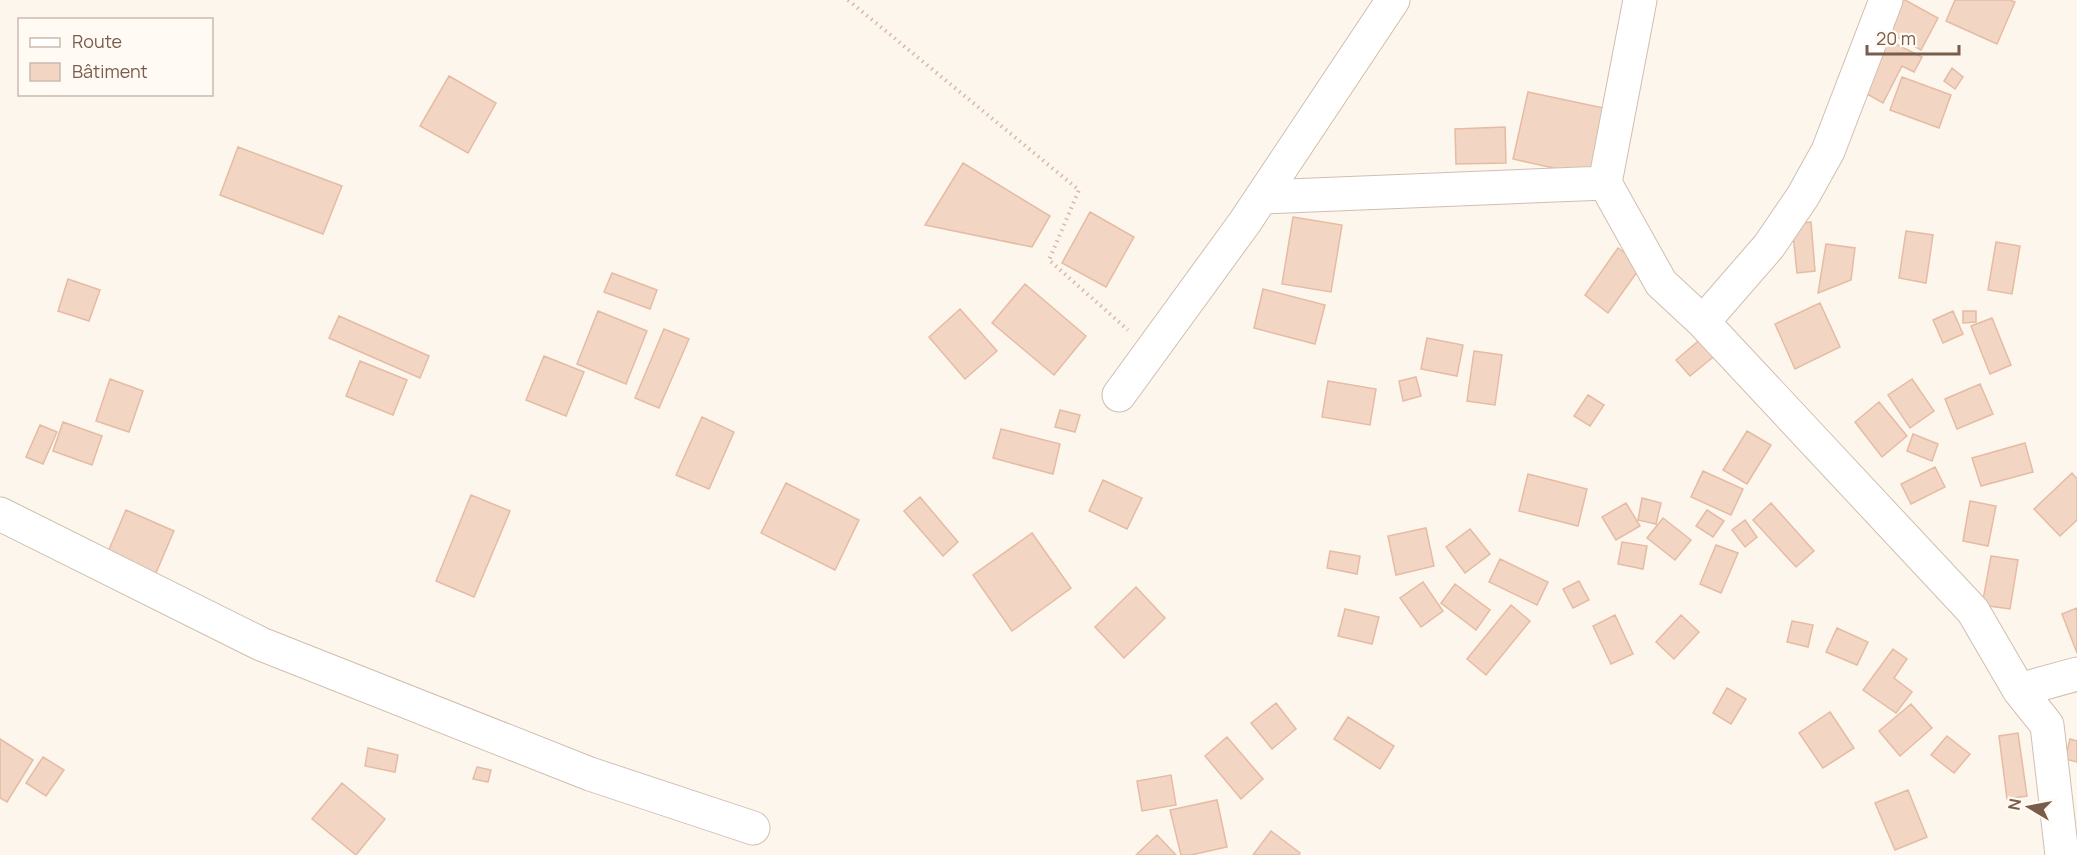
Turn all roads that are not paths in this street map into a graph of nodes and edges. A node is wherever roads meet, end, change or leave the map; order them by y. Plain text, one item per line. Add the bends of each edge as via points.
1 (1393, 0) edge
2 (1640, 0) edge
3 (1886, 0) edge
4 (1605, 183) junction
5 (1262, 196) junction
6 (1703, 322) junction
7 (1119, 395) dead end
8 (0, 514) edge
9 (2077, 674) edge
10 (2019, 690) junction
11 (753, 828) dead end
12 (2062, 855) edge

1 - 5 street
2 - 4 street
3 - 6 street via 1828,151 1803,196 1769,246
4 - 5 street
4 - 6 street via 1661,283
5 - 7 street
6 - 10 street via 1973,611
8 - 11 street via 261,644 590,774
9 - 10 street
10 - 12 street via 2047,724

